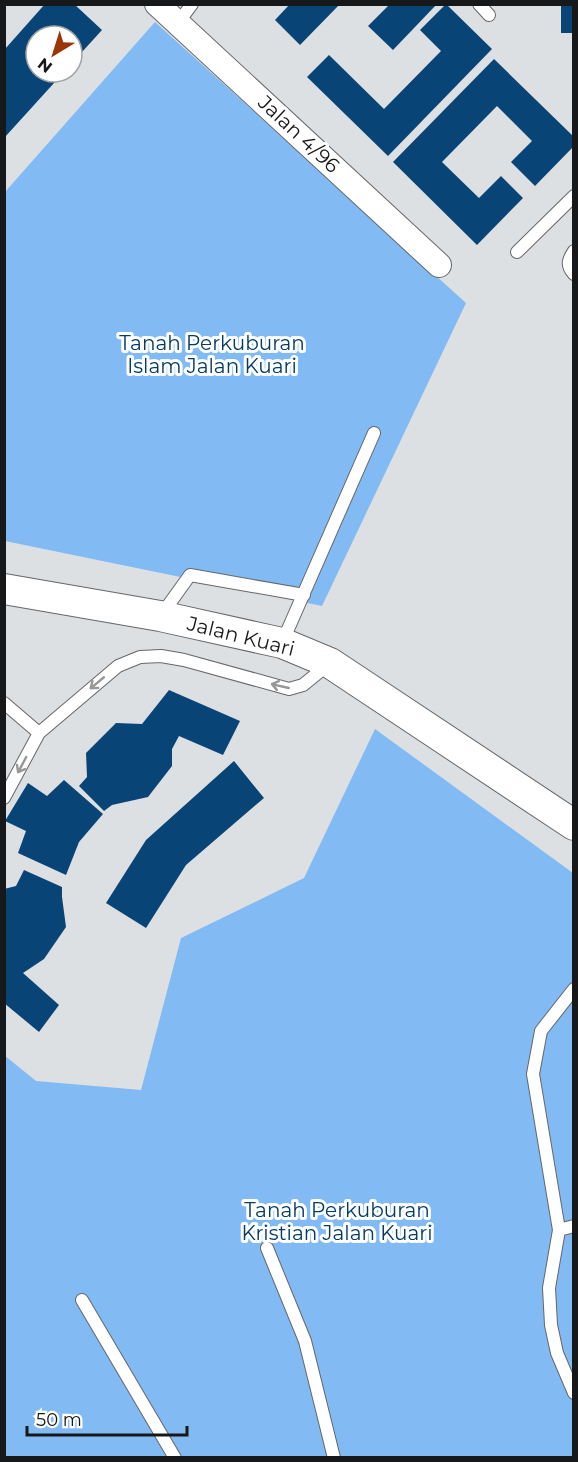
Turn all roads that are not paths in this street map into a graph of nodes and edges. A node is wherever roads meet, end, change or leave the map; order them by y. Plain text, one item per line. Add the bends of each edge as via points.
1 (157, 4) edge
2 (479, 4) edge
3 (185, 14) edge
4 (489, 15) dead end
5 (573, 196) edge
6 (573, 251) edge
7 (517, 252) dead end
8 (439, 265) dead end
9 (573, 274) edge
10 (375, 433) dead end
11 (4, 589) edge
12 (304, 595) junction
13 (160, 616) junction
14 (282, 643) junction
15 (330, 663) junction
16 (4, 703) edge
17 (39, 733) junction
18 (4, 798) edge
19 (573, 825) edge
20 (573, 989) edge
21 (573, 1226) edge
22 (559, 1230) junction
23 (267, 1248) dead end
24 (82, 1300) dead end
25 (573, 1393) edge
26 (176, 1458) edge
27 (334, 1458) edge

1 - 3 street, Jalan 4/96
2 - 4 lane
3 - 8 street, Jalan 4/96
5 - 7 lane
6 - 9 lane via 568,261
10 - 12 lane
11 - 13 street, Jalan Kuari
12 - 13 lane via 190,575
12 - 14 lane
13 - 14 street, Jalan Kuari
14 - 15 street, Jalan Kuari
15 -> 17 lane via 303,686 289,689 184,660 140,657 118,666
15 - 19 street, Jalan Kuari
16 - 17 lane
17 -> 18 lane
20 - 22 lane via 541,1031 533,1074
21 - 22 lane
22 - 25 lane via 549,1288 551,1325
23 - 27 lane via 305,1341
24 - 26 lane

